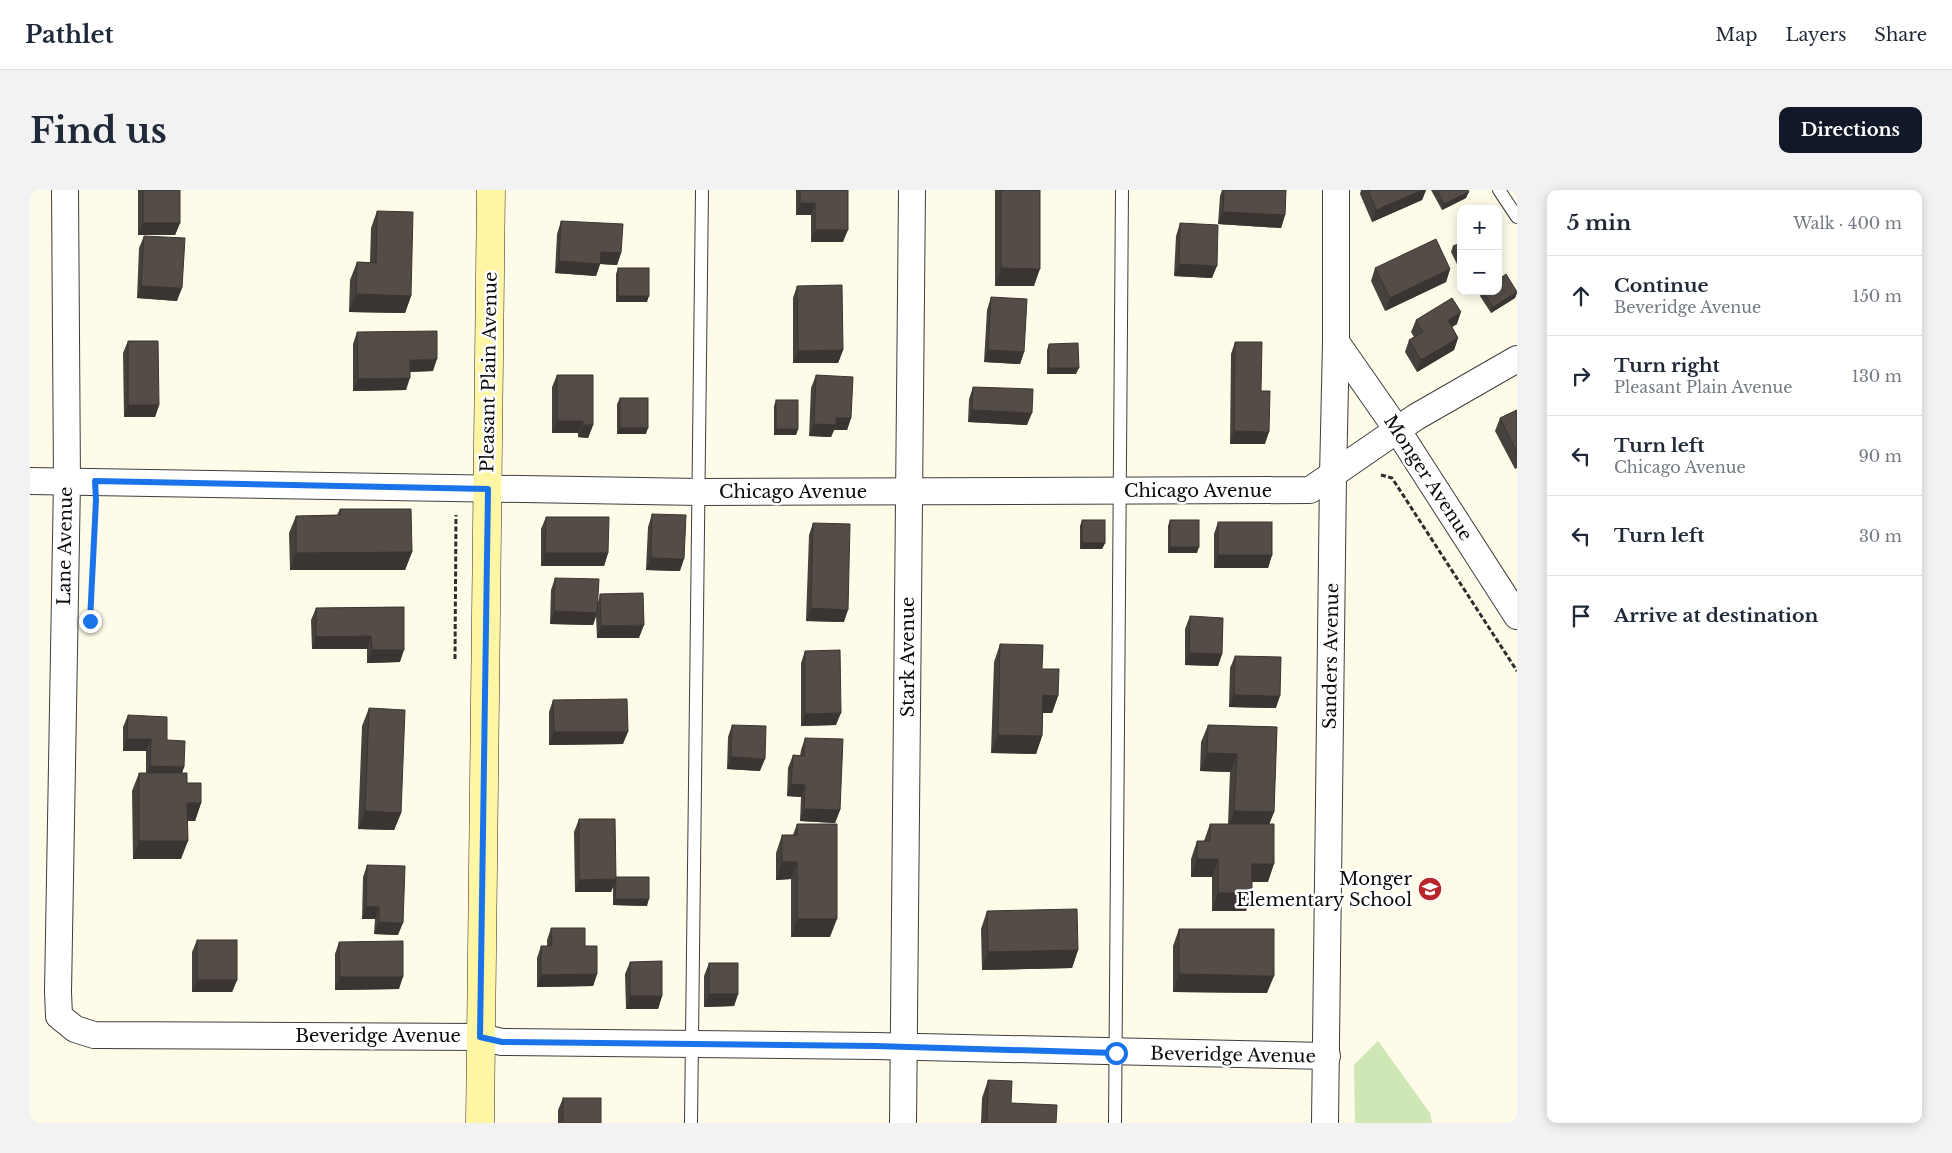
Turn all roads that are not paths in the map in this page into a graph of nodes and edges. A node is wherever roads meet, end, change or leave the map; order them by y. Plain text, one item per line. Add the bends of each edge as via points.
1 (65, 190) edge
2 (491, 190) edge
3 (702, 190) edge
4 (912, 190) edge
5 (1122, 190) edge
6 (1336, 190) edge
7 (1499, 190) edge
8 (1517, 217) edge
9 (1336, 342) junction
10 (1517, 359) edge
11 (1398, 431) junction
12 (1332, 476) junction
13 (30, 481) edge
14 (67, 481) junction
15 (488, 489) junction
16 (909, 491) junction
17 (700, 492) junction
18 (1121, 492) junction
19 (1517, 616) edge
20 (58, 992) joint
21 (480, 1037) junction
22 (692, 1045) junction
23 (904, 1048) junction
24 (1116, 1053) junction
25 (1327, 1056) junction
26 (480, 1123) edge
27 (691, 1123) edge
28 (903, 1123) edge
29 (1115, 1123) edge
30 (1325, 1123) edge

1 - 14 street, Lane Avenue
2 - 15 street, Pleasant Plain Avenue
3 - 17 lane
4 - 16 street, Stark Avenue
5 - 18 lane
6 - 9 street, Sanders Avenue
7 - 8 lane
9 - 11 street, Monger Avenue
9 - 12 street, Sanders Avenue
10 - 11 street, Chicago Avenue via 1416,417
11 - 12 street, Chicago Avenue
11 - 19 street, Monger Avenue
12 - 18 street, Chicago Avenue via 1310,490
12 - 25 street, Sanders Avenue
13 - 14 street, Chicago Avenue
14 - 15 street, Chicago Avenue
14 - 20 street, Lane Avenue
15 - 17 street, Chicago Avenue
15 - 21 street, Pleasant Plain Avenue
16 - 17 street, Chicago Avenue
16 - 18 street, Chicago Avenue
16 - 23 street, Stark Avenue
17 - 22 lane
18 - 24 lane
20 - 21 street, Beveridge Avenue via 59,1016 76,1029 94,1034
21 - 22 street, Beveridge Avenue via 502,1042
21 - 26 street, Pleasant Plain Avenue
22 - 23 street, Beveridge Avenue
22 - 27 lane
23 - 24 street, Beveridge Avenue
23 - 28 street, Stark Avenue
24 - 25 street, Beveridge Avenue
24 - 29 lane
25 - 30 street, Sanders Avenue

